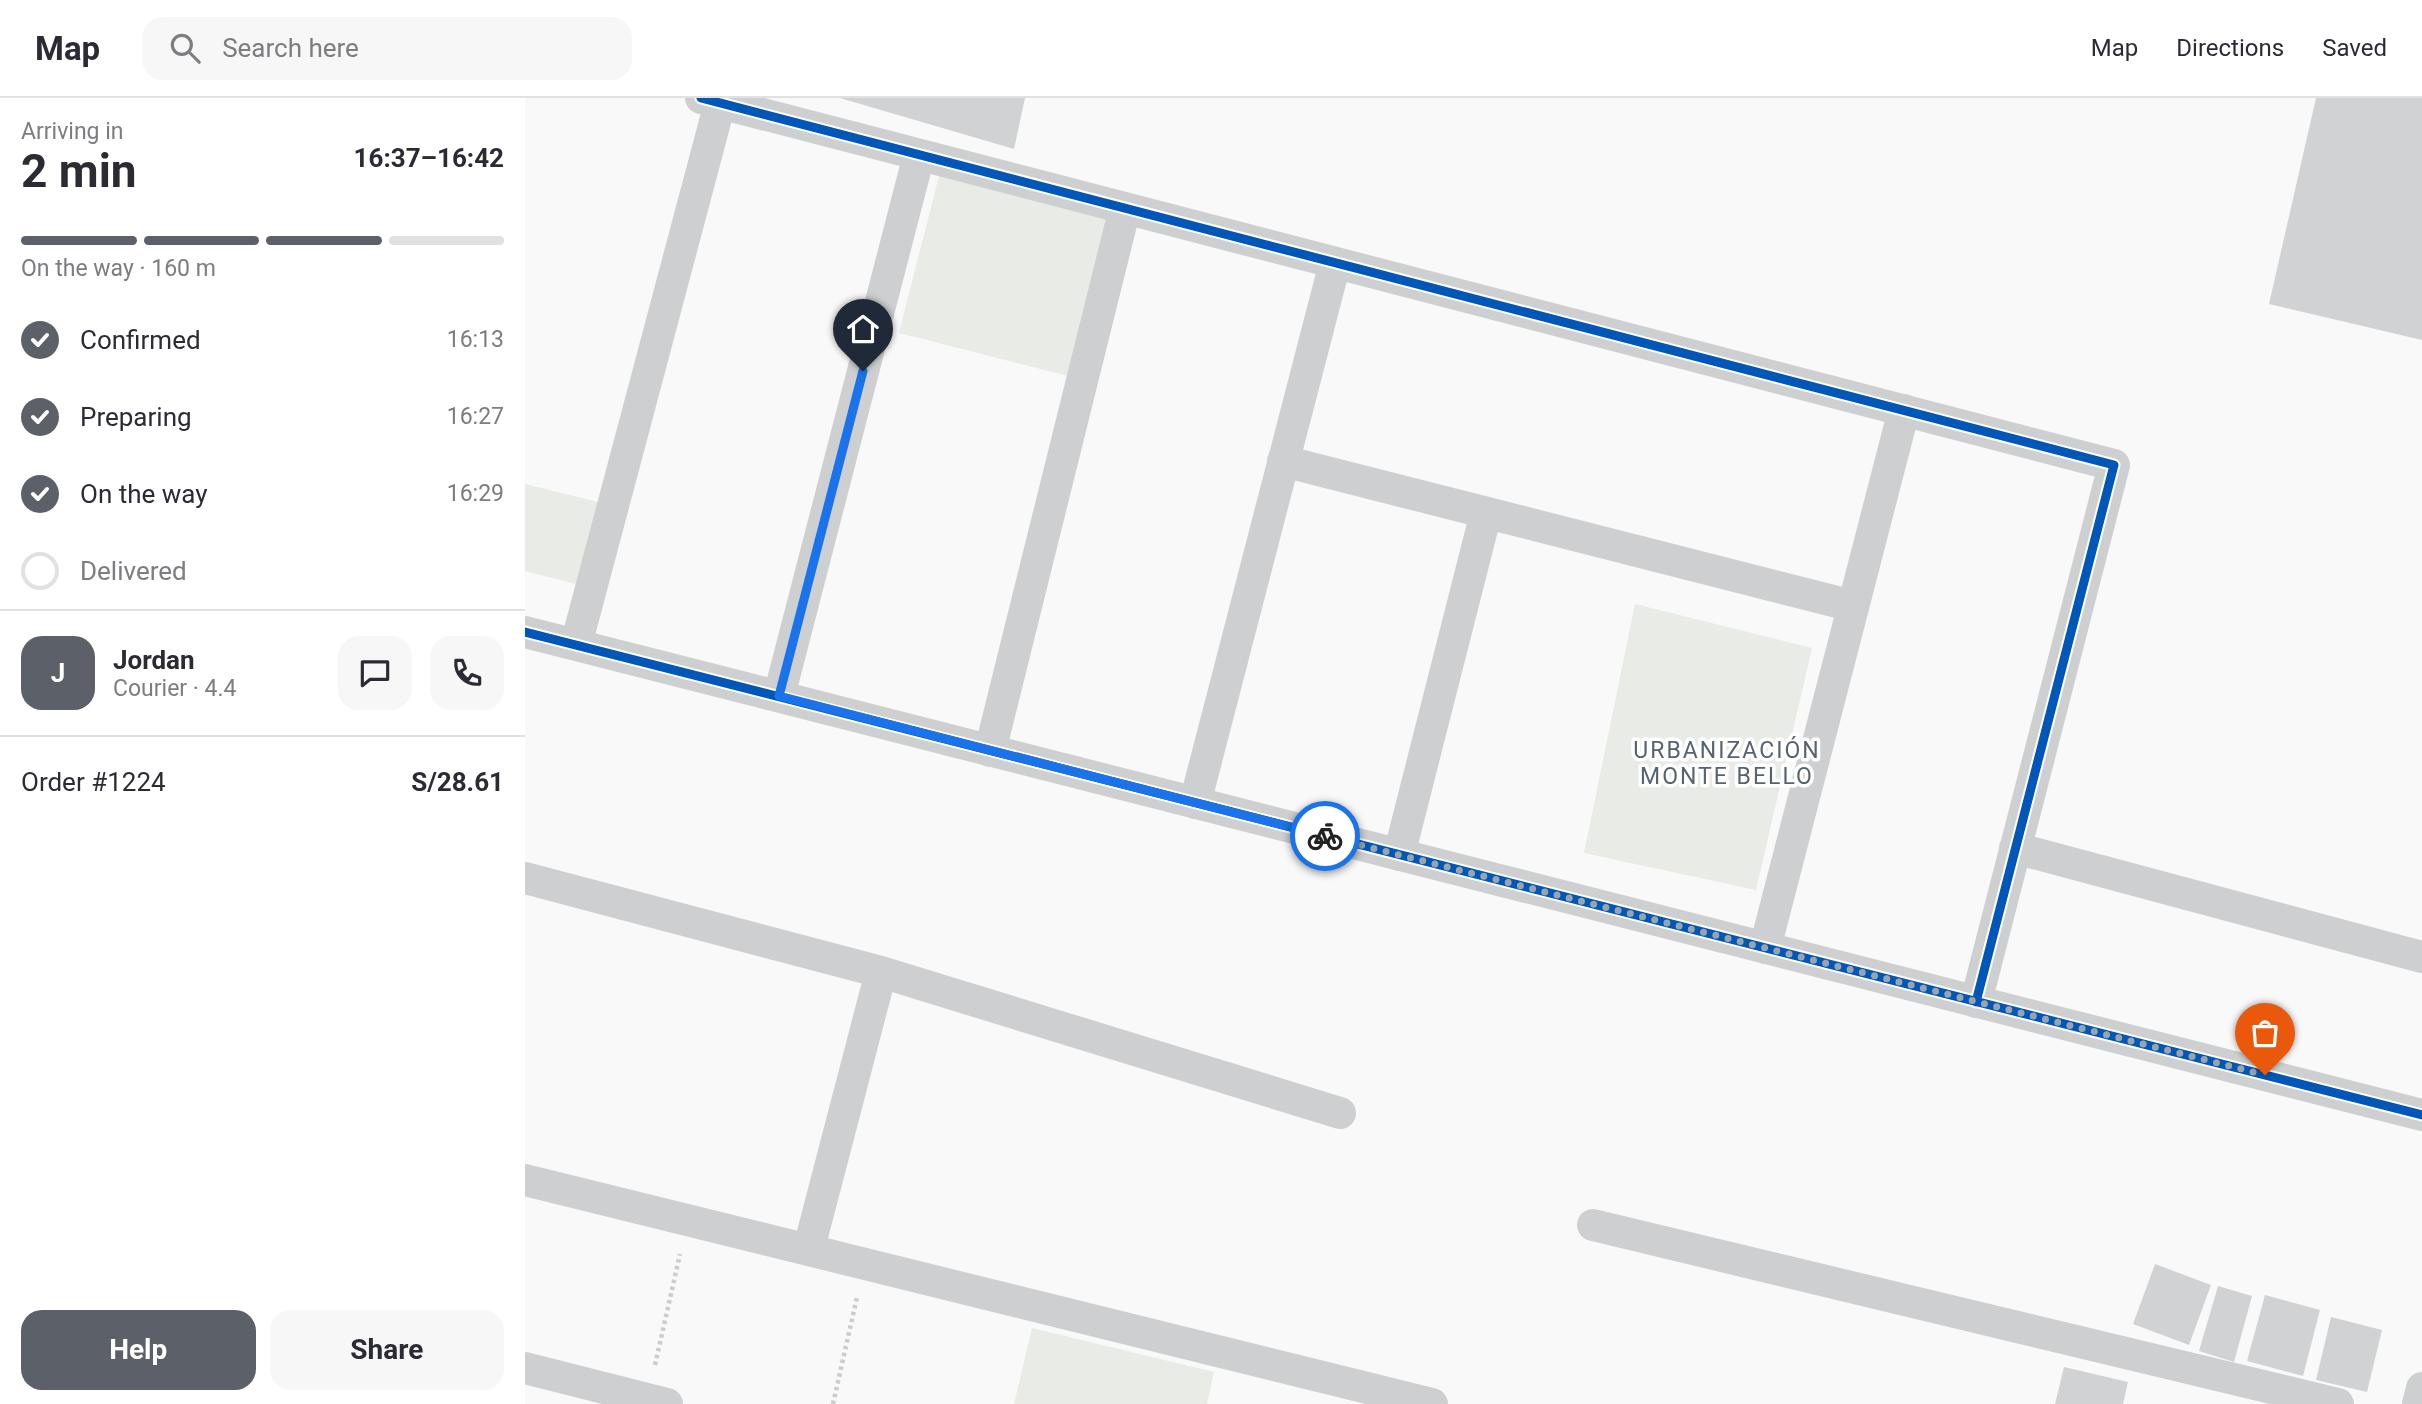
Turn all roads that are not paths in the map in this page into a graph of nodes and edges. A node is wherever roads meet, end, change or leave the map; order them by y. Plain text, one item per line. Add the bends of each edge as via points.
1 (710, 101) edge
2 (919, 155) junction
3 (1125, 208) junction
4 (1335, 263) junction
5 (1904, 411) junction
6 (1283, 461) junction
7 (1486, 513) junction
8 (1853, 606) junction
9 (525, 632) edge
10 (576, 645) junction
11 (779, 696) junction
12 (991, 751) junction
13 (1195, 803) junction
14 (2015, 848) junction
15 (1399, 855) junction
16 (525, 878) edge
17 (1765, 948) junction
18 (2422, 957) edge
19 (881, 971) junction
20 (1976, 1002) junction
21 (1340, 1113) dead end
22 (2422, 1115) edge
23 (525, 1180) edge
24 (1593, 1225) dead end
25 (810, 1248) junction
26 (525, 1368) edge
27 (2422, 1388) edge
28 (661, 1403) edge
29 (1432, 1404) edge
30 (2338, 1404) edge
31 (2418, 1404) edge

1 - 2 street
1 - 10 street
2 - 3 street
2 - 11 street
3 - 4 street
3 - 12 street
4 - 5 street
4 - 6 street
5 - 8 street
5 - 14 street via 2114,465
6 - 7 street
6 - 13 street
7 - 8 street
7 - 15 street
8 - 17 street
9 - 10 street
10 - 11 street
11 - 12 street
12 - 13 street
13 - 15 street
14 - 18 street
14 - 20 street
15 - 17 street
16 - 19 street
17 - 20 street
19 - 21 street
19 - 25 street
20 - 22 street
23 - 25 street
24 - 30 street
25 - 29 street
26 - 28 street
27 - 31 street

